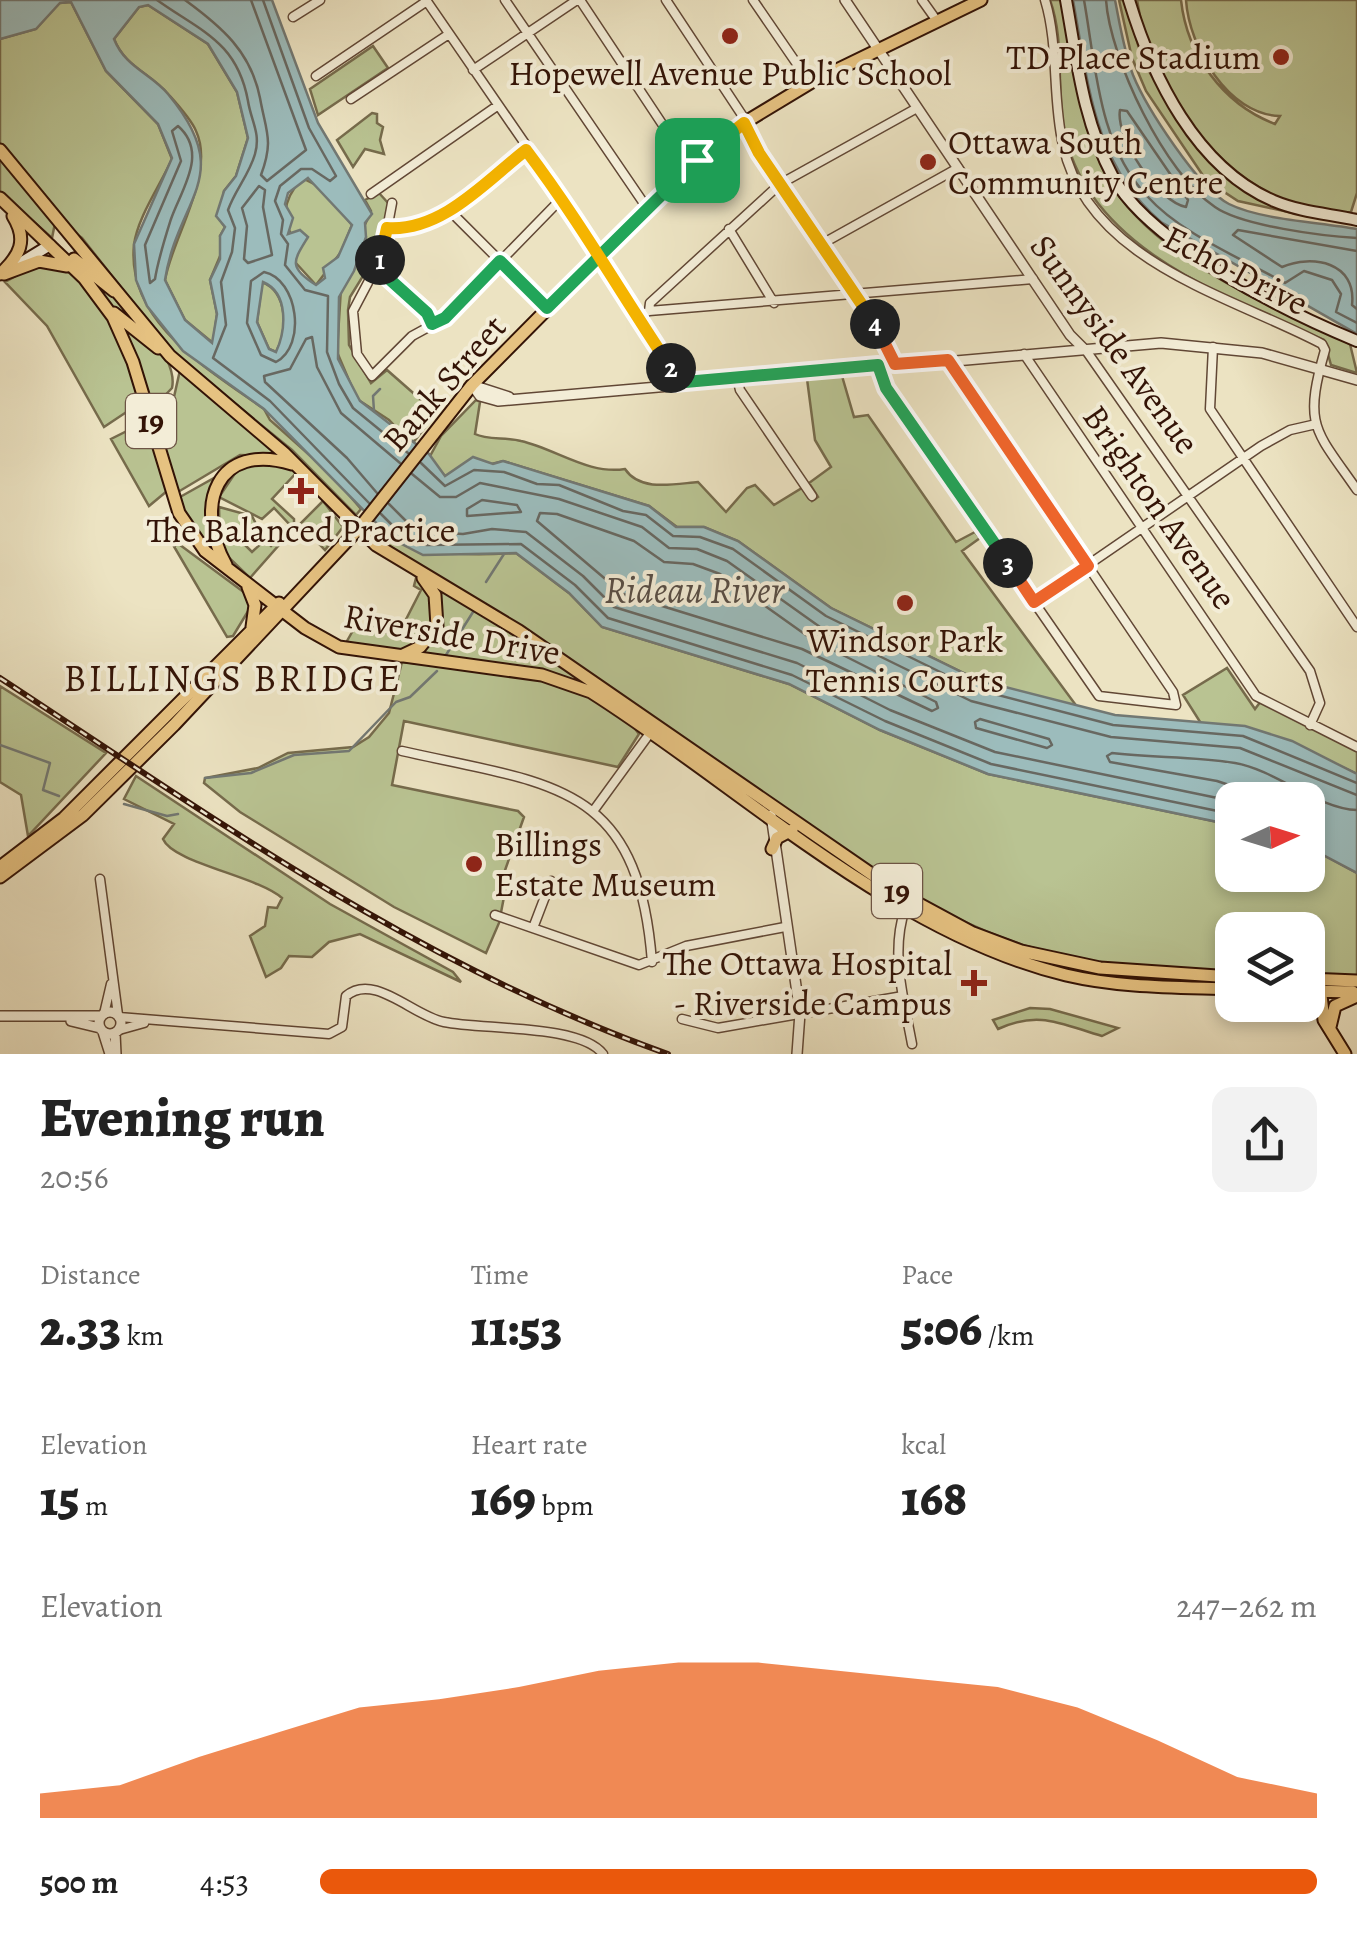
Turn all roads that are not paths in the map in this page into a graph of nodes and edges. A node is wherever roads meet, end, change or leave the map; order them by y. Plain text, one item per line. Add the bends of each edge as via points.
1 (320, 0) edge
2 (504, 0) edge
3 (578, 0) edge
4 (666, 0) edge
5 (754, 0) edge
6 (845, 0) edge
7 (922, 0) edge
8 (981, 0) edge
9 (1045, 0) edge
10 (1066, 0) edge
11 (1131, 0) edge
12 (426, 1) edge
13 (293, 18) dead end
14 (937, 21) junction
15 (527, 33) junction
16 (450, 34) junction
17 (880, 48) junction
18 (473, 70) junction
19 (316, 76) dead end
20 (810, 83) junction
21 (351, 99) dead end
22 (497, 106) junction
23 (917, 108) junction
24 (744, 123) junction
25 (0, 150) edge
26 (526, 150) junction
27 (690, 166) junction
28 (958, 168) junction
29 (780, 184) junction
30 (371, 194) dead end
31 (562, 198) junction
32 (3, 201) edge
33 (392, 203) dead end
34 (647, 208) junction
35 (450, 211) junction
36 (1357, 220) edge
37 (62, 221) junction
38 (387, 228) junction
39 (729, 229) junction
40 (50, 244) junction
41 (820, 245) junction
42 (596, 257) junction
43 (500, 261) junction
44 (376, 267) junction
45 (76, 269) junction
46 (0, 275) edge
47 (1034, 279) junction
48 (856, 296) junction
49 (126, 300) junction
50 (774, 303) junction
51 (107, 308) junction
52 (547, 308) junction
53 (649, 311) junction
54 (636, 317) junction
55 (432, 324) junction
56 (1357, 341) edge
57 (1213, 347) junction
58 (1083, 348) junction
59 (1024, 354) junction
60 (170, 356) junction
61 (948, 360) junction
62 (895, 364) junction
63 (878, 365) junction
64 (1320, 368) junction
65 (737, 378) junction
66 (1357, 380) edge
67 (674, 383) junction
68 (472, 385) junction
69 (1312, 425) junction
70 (1242, 459) junction
71 (296, 465) junction
72 (1357, 490) edge
73 (812, 496) dead end
74 (1189, 496) junction
75 (360, 526) junction
76 (1142, 530) junction
77 (1088, 566) junction
78 (228, 570) junction
79 (416, 571) junction
80 (246, 583) junction
81 (1034, 602) junction
82 (280, 608) junction
83 (1357, 627) edge
84 (251, 628) junction
85 (268, 628) junction
86 (305, 628) junction
87 (399, 657) junction
88 (1310, 725) junction
89 (654, 728) junction
90 (1357, 746) edge
91 (402, 751) dead end
92 (594, 810) junction
93 (773, 812) junction
94 (792, 830) junction
95 (772, 849) junction
96 (0, 867) edge
97 (0, 877) edge
98 (100, 880) dead end
99 (551, 881) dead end
100 (905, 909) junction
101 (495, 915) dead end
102 (785, 927) junction
103 (534, 928) junction
104 (652, 962) junction
105 (1215, 976) edge
106 (112, 980) junction
107 (1357, 980) edge
108 (1325, 984) edge
109 (1325, 987) edge
110 (1215, 988) edge
111 (1357, 994) edge
112 (904, 996) junction
113 (800, 1012) junction
114 (103, 1015) junction
115 (0, 1016) edge
116 (119, 1016) junction
117 (1325, 1017) edge
118 (64, 1019) junction
119 (682, 1019) dead end
120 (153, 1022) junction
121 (1318, 1022) edge
122 (102, 1030) junction
123 (117, 1031) junction
124 (1332, 1036) junction
125 (912, 1044) dead end
126 (798, 1051) edge
127 (113, 1054) edge
128 (603, 1054) edge
129 (1335, 1054) edge
130 (1345, 1054) edge

1 - 13 street
2 - 15 street
3 - 15 street
3 - 27 street
4 - 24 street
5 - 20 street
6 - 17 street, Sunnyside Avenue
7 - 14 street
8 - 14 main road, Bank Street
9 - 64 street, Echo Drive via 1063,148 1092,204 1151,262 1322,344
10 - 56 main road via 1093,131 1134,208 1260,293
11 - 36 main road via 1149,62 1176,107 1234,174 1277,202
12 - 16 street
12 - 19 street
14 - 17 main road, Bank Street
15 - 18 street
15 - 34 street
16 - 18 street
16 - 21 street
17 - 20 main road, Bank Street
17 - 23 street, Sunnyside Avenue
18 - 22 street
20 - 24 main road, Bank Street
22 - 26 street
22 - 30 street
23 - 28 street, Sunnyside Avenue
23 - 29 street
24 - 27 main road, Bank Street
24 - 29 street
25 - 37 main road, Riverside Drive / 19
26 - 31 street
26 - 35 street
27 - 34 main road, Bank Street
28 - 41 street
28 - 47 street, Sunnyside Avenue
29 - 39 street
29 - 41 street
31 - 42 street
31 - 43 street
32 - 40 main road, Riverside Drive / 19
32 - 46 main road via 22,243
33 - 38 street
34 - 42 main road, Bank Street
35 - 38 street via 408,228
35 - 43 street
37 - 40 main road
37 - 49 main road, Riverside Drive / 19
38 - 44 street
39 - 50 street
39 - 53 street
40 - 45 main road, Riverside Drive / 19
40 - 46 main road
40 - 49 main road
41 - 48 street
42 - 52 main road, Bank Street
42 - 54 street
43 - 52 street
43 - 55 street
44 - 55 street
44 - 55 street via 352,318 357,354 372,376
45 - 46 main road via 44,261
45 - 51 main road, Riverside Drive / 19
47 - 48 street
47 - 58 street, Sunnyside Avenue
48 - 50 street
48 - 62 street
49 - 60 main road, Riverside Drive / 19
50 - 53 street
51 - 60 main road
51 - 78 main road, Riverside Drive / 19 via 130,353 179,513 205,551
52 - 68 main road, Bank Street
53 - 54 street
54 - 67 street
57 - 58 street via 1161,342
57 - 64 street
57 - 70 street via 1210,409
58 - 59 street
58 - 74 street, Sunnyside Avenue
59 - 61 street
59 - 76 street, Brighton Avenue
60 - 71 main road, Riverside Drive / 19
61 - 62 street
61 - 77 street
62 - 63 street
63 - 65 street
63 - 81 street via 886,388
64 - 66 street
64 - 69 street
65 - 67 street
65 - 73 street
67 - 68 street via 491,400
68 - 75 main road, Bank Street
69 - 70 street via 1290,430
69 - 72 street
70 - 74 street
70 - 83 street
71 - 75 main road, Riverside Drive / 19
71 - 78 main road via 253,456 222,474 213,519
74 - 76 street
74 - 88 street, Sunnyside Avenue via 1310,670 1320,703
75 - 79 main road, Riverside Drive / 19
75 - 82 main road, Bank Street
76 - 77 street
76 - 88 street, Brighton Avenue via 1252,692
77 - 81 street
77 - 81 street via 1178,701 1174,706 1105,698
78 - 80 main road, Riverside Drive / 19
79 - 87 main road via 435,596 438,626 420,648
79 - 89 main road, Riverside Drive / 19 via 519,630
80 - 82 main road, Riverside Drive / 19
80 - 84 main road via 255,604
82 - 84 main road, Bank Street
82 - 85 main road, Bank Street
82 - 86 main road, Riverside Drive / 19
84 - 96 main road, Bank Street via 64,818
85 - 86 main road
85 - 97 main road, Bank Street via 92,806
86 - 87 main road, Riverside Drive / 19 via 339,648
87 - 89 main road, Riverside Drive / 19 via 562,680
88 - 90 street
89 - 92 street
89 - 93 main road, Riverside Drive / 19
91 - 92 street via 541,782
92 - 104 street via 628,854 642,890
93 - 94 main road, Riverside Drive / 19
93 - 95 street
93 - 105 main road, Riverside Drive / 19 via 973,934 1090,966
94 - 95 main road
94 - 100 main road, Riverside Drive / 19
95 - 102 street
98 - 106 street
99 - 103 street
100 - 110 main road, Riverside Drive / 19 via 969,942 1066,974
100 - 112 street via 897,954
101 - 103 street
102 - 104 street via 686,946
102 - 113 street
103 - 104 street via 630,964
106 - 114 street
106 - 116 street
107 - 108 main road
109 - 111 main road
111 - 124 main road via 1332,1010
112 - 113 street
112 - 125 street
113 - 119 street via 718,1028
113 - 126 street
114 - 116 street
114 - 118 street
114 - 122 street
115 - 118 street
116 - 120 street
116 - 123 street
117 - 124 main road
118 - 122 street
120 - 123 street
120 - 128 street via 329,1034 342,1027 346,996 370,986 442,1022 579,1038
121 - 129 main road
122 - 123 street
122 - 127 street
123 - 127 street
124 - 130 main road

